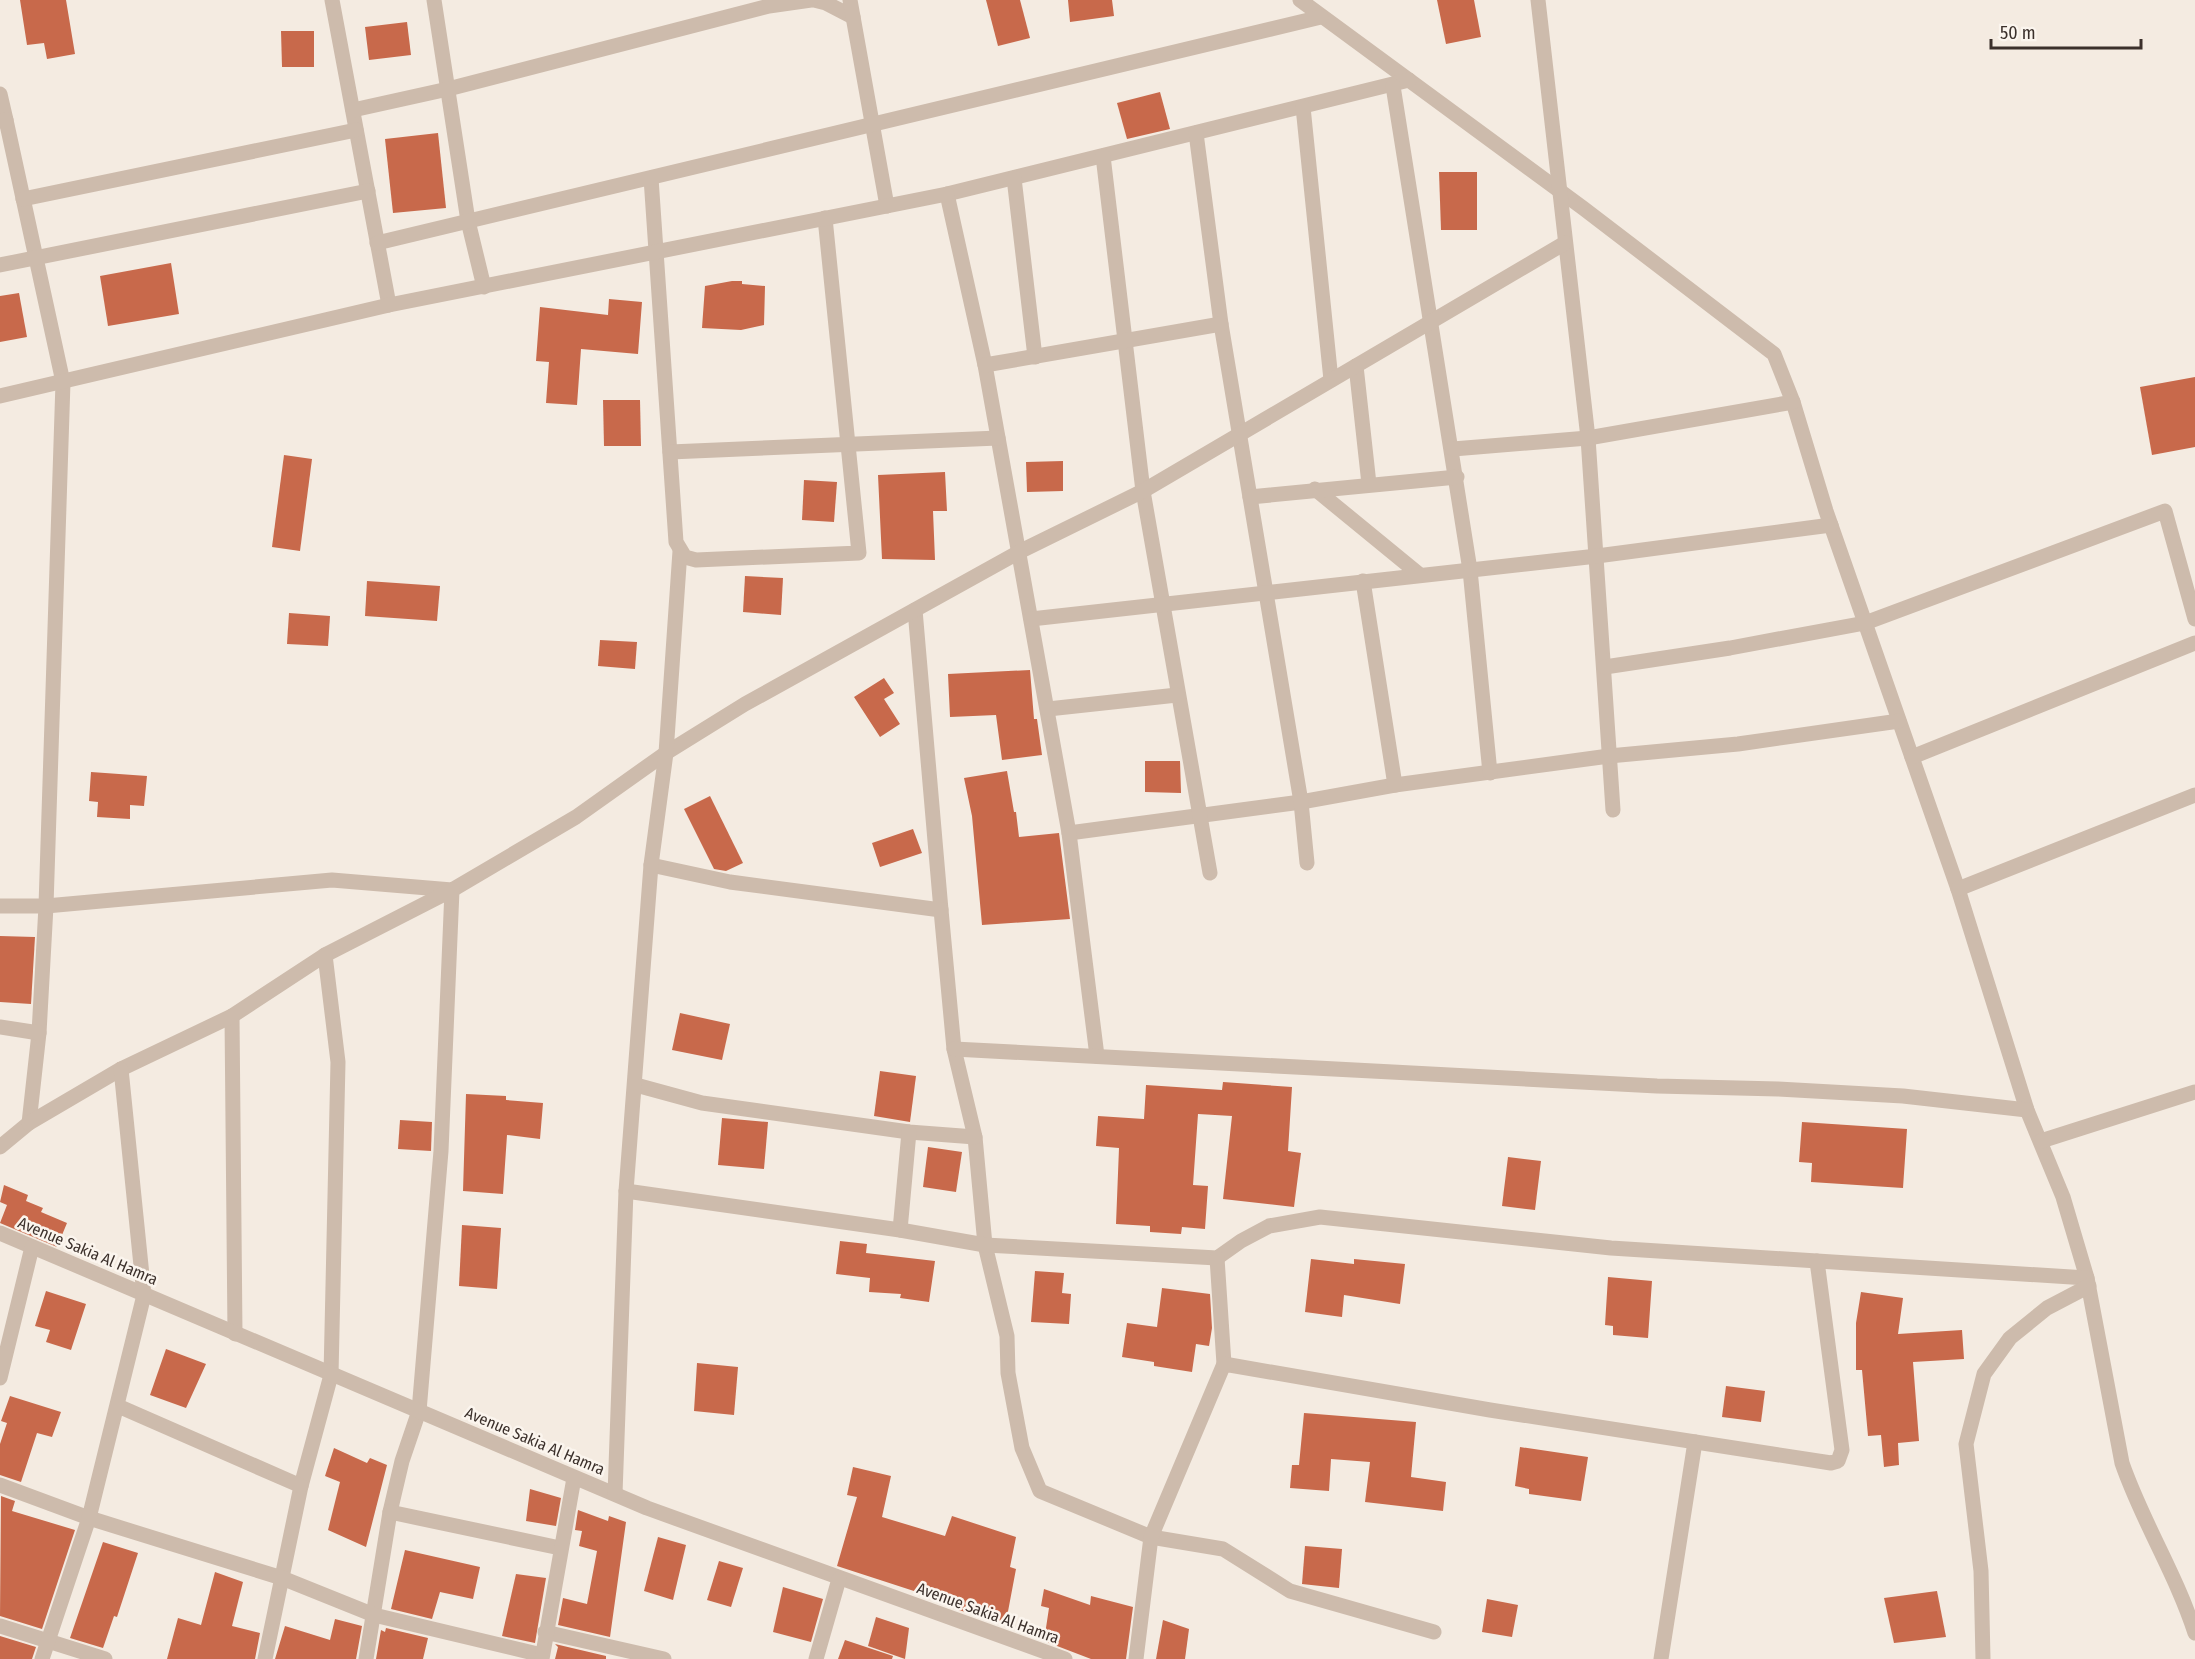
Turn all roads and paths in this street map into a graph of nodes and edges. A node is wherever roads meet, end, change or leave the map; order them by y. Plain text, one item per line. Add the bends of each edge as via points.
1 (332, 0) edge
2 (434, 0) edge
3 (813, 0) edge
4 (850, 0) edge
5 (1300, 0) edge
6 (1538, 0) edge
7 (853, 17) junction
8 (1321, 17) junction
9 (1409, 80) junction
10 (1393, 86) junction
11 (448, 89) junction
12 (0, 94) edge
13 (1303, 107) junction
14 (352, 110) junction
15 (3, 121) edge
16 (873, 125) junction
17 (356, 130) junction
18 (1196, 133) junction
19 (1103, 156) junction
20 (651, 178) junction
21 (1014, 178) junction
22 (368, 191) junction
23 (1558, 191) junction
24 (947, 194) junction
25 (23, 199) junction
26 (887, 206) junction
27 (825, 218) junction
28 (468, 221) junction
29 (377, 243) junction
30 (1565, 243) junction
31 (656, 252) junction
32 (35, 258) junction
33 (0, 265) edge
34 (483, 286) junction
35 (389, 305) junction
36 (1432, 321) junction
37 (1221, 324) junction
38 (1124, 341) junction
39 (1035, 357) junction
40 (985, 365) junction
41 (1356, 366) junction
42 (1331, 380) junction
43 (63, 382) junction
44 (0, 396) edge
45 (1793, 402) junction
46 (1240, 434) junction
47 (998, 438) junction
48 (1588, 438) junction
49 (848, 444) junction
50 (1452, 449) junction
51 (670, 452) junction
52 (1457, 477) junction
53 (1369, 484) junction
54 (1315, 489) junction
55 (1143, 491) junction
56 (1250, 497) junction
57 (1831, 525) junction
58 (680, 552) junction
59 (1019, 552) junction
60 (1598, 556) junction
61 (1470, 570) junction
62 (1420, 575) junction
63 (1363, 582) junction
64 (1266, 592) junction
65 (1162, 604) junction
66 (915, 610) junction
67 (1031, 619) junction
68 (2195, 619) edge
69 (1865, 622) junction
70 (2195, 644) edge
71 (1605, 666) junction
72 (1178, 695) junction
73 (1048, 709) junction
74 (1899, 721) junction
75 (666, 753) junction
76 (1609, 756) junction
77 (1912, 757) junction
78 (1490, 773) junction
79 (1395, 785) junction
80 (2195, 795) edge
81 (1301, 802) junction
82 (1613, 810) dead end
83 (1198, 816) junction
84 (1069, 833) junction
85 (1307, 863) dead end
86 (651, 865) junction
87 (1210, 873) dead end
88 (1958, 889) junction
89 (452, 890) junction
90 (0, 906) edge
91 (46, 906) junction
92 (941, 910) junction
93 (325, 955) junction
94 (232, 1016) junction
95 (0, 1027) edge
96 (39, 1033) junction
97 (954, 1049) junction
98 (1097, 1056) junction
99 (122, 1069) junction
100 (636, 1085) junction
101 (2195, 1092) edge
102 (2027, 1110) junction
103 (29, 1123) junction
104 (909, 1131) junction
105 (975, 1137) junction
106 (2041, 1141) junction
107 (0, 1147) edge
108 (626, 1191) junction
109 (900, 1230) junction
110 (0, 1233) edge
111 (985, 1245) junction
112 (32, 1247) junction
113 (1217, 1258) junction
114 (1817, 1261) junction
115 (2088, 1282) junction
116 (144, 1295) junction
117 (236, 1334) junction
118 (1224, 1364) junction
119 (331, 1375) junction
120 (0, 1378) edge
121 (118, 1406) junction
122 (419, 1411) junction
123 (1695, 1442) junction
124 (574, 1478) junction
125 (0, 1485) edge
126 (301, 1486) junction
127 (615, 1494) junction
128 (390, 1512) junction
129 (89, 1518) junction
130 (1151, 1537) junction
131 (560, 1548) junction
132 (282, 1578) junction
133 (839, 1579) junction
134 (374, 1615) junction
135 (0, 1626) edge
136 (545, 1632) junction
137 (1434, 1632) dead end
138 (2195, 1633) edge
139 (48, 1642) junction
140 (542, 1657) edge
141 (42, 1659) edge
142 (105, 1659) edge
143 (265, 1659) edge
144 (366, 1659) edge
145 (664, 1659) edge
146 (816, 1659) edge
147 (1065, 1659) edge
148 (1136, 1659) edge
149 (1661, 1659) edge
150 (1983, 1659) edge

1 - 14 street
2 - 11 street
3 - 7 street
3 - 11 street via 769,6
4 - 7 street
5 - 8 street
6 - 23 street
7 - 16 street
8 - 9 street
8 - 16 street
9 - 10 street
9 - 23 street
10 - 13 street
10 - 36 street
11 - 14 street
11 - 28 street
12 - 15 street
13 - 18 street
13 - 42 street
14 - 17 street
15 - 25 street
16 - 20 street
16 - 26 street
17 - 22 street
17 - 25 street
18 - 19 street
18 - 37 street
19 - 21 street
19 - 38 street
20 - 28 street
20 - 31 street
21 - 24 street
21 - 39 street
22 - 29 street
22 - 32 street
23 - 30 street
23 - 45 street via 1774,354
24 - 26 street
24 - 40 street
25 - 32 street
26 - 27 street
27 - 31 street
27 - 49 street
28 - 29 street
28 - 34 street
29 - 35 street
30 - 36 street
30 - 48 street
31 - 34 street
31 - 51 street
32 - 33 street
32 - 43 street
34 - 35 street
35 - 43 street
36 - 41 street
36 - 50 street
37 - 38 street
37 - 46 street
38 - 39 street
38 - 55 street
39 - 40 street
40 - 47 street
41 - 42 street
41 - 53 street
42 - 46 street
43 - 44 street
43 - 91 street
45 - 48 street
45 - 57 street
46 - 55 street
46 - 56 street
47 - 49 street
47 - 59 street
48 - 50 street
48 - 60 street
49 - 51 street
49 - 58 street via 859,553 696,560
50 - 52 street
51 - 58 street
52 - 53 street
52 - 61 street
53 - 54 street
54 - 56 street
54 - 62 street
55 - 59 street
55 - 65 street
56 - 64 street
57 - 60 street
57 - 69 street
58 - 75 street
59 - 66 street
59 - 67 street
60 - 61 street
60 - 71 street
61 - 62 street
61 - 78 street
62 - 63 street
63 - 64 street
63 - 79 street
64 - 65 street
64 - 81 street
65 - 67 street
65 - 72 street
66 - 75 street via 745,704
66 - 92 street
67 - 73 street
68 - 69 street via 2165,512
69 - 71 street via 1730,648
69 - 74 street
70 - 77 street
71 - 76 street
72 - 73 street
72 - 83 street
73 - 84 street
74 - 76 street via 1738,744
74 - 77 street
75 - 86 street
75 - 89 street via 576,817
76 - 78 street
76 - 82 street
77 - 88 street
78 - 79 street
79 - 81 street
80 - 88 street
81 - 83 street
81 - 85 street
83 - 84 street
83 - 87 street
84 - 98 street
86 - 92 street via 730,882
86 - 100 street
88 - 102 street
89 - 91 street via 332,880
89 - 93 street
89 - 122 street via 441,1151
90 - 91 street
91 - 96 street
92 - 97 street
93 - 94 street
93 - 119 street via 338,1062
94 - 99 street
94 - 117 street
95 - 96 street
96 - 103 street
97 - 98 street
97 - 105 street
98 - 102 street via 1657,1086 1790,1089 1903,1096
99 - 103 street
99 - 116 street
100 - 104 street via 702,1103
100 - 108 street
101 - 106 street
102 - 106 street
103 - 107 street
104 - 105 street
104 - 109 street
105 - 111 street
106 - 115 street via 2063,1197
108 - 109 street
108 - 127 street
109 - 111 street
110 - 112 street, Avenue Sakia Al Hamra
111 - 113 street
111 - 130 street via 1007,1336 1008,1372 1022,1448 1040,1491
112 - 116 street, Avenue Sakia Al Hamra
112 - 120 street
113 - 114 street via 1269,1226 1320,1217 1611,1248
113 - 118 street
114 - 115 street
114 - 123 street via 1841,1456 1838,1461 1822,1462
115 - 138 street via 2122,1463 2131,1490 2172,1571
115 - 150 street via 2010,1338 1984,1374 1966,1444 1981,1571
116 - 117 street, Avenue Sakia Al Hamra
116 - 121 street
117 - 119 street, Avenue Sakia Al Hamra
118 - 123 street
118 - 130 street
119 - 122 street, Avenue Sakia Al Hamra
119 - 126 street
121 - 126 street
121 - 129 street
122 - 124 street, Avenue Sakia Al Hamra
122 - 128 street
123 - 149 street
124 - 127 street, Avenue Sakia Al Hamra
124 - 131 street
125 - 129 street
126 - 132 street
127 - 133 street, Avenue Sakia Al Hamra
128 - 131 street
128 - 134 street
129 - 132 street
129 - 139 street
130 - 137 street via 1223,1549 1290,1591
130 - 148 street
131 - 136 street
132 - 134 street
132 - 143 street
133 - 146 street
133 - 147 street, Avenue Sakia Al Hamra
134 - 140 street
134 - 144 street
135 - 139 street
136 - 140 street
136 - 145 street
139 - 141 street
139 - 142 street

